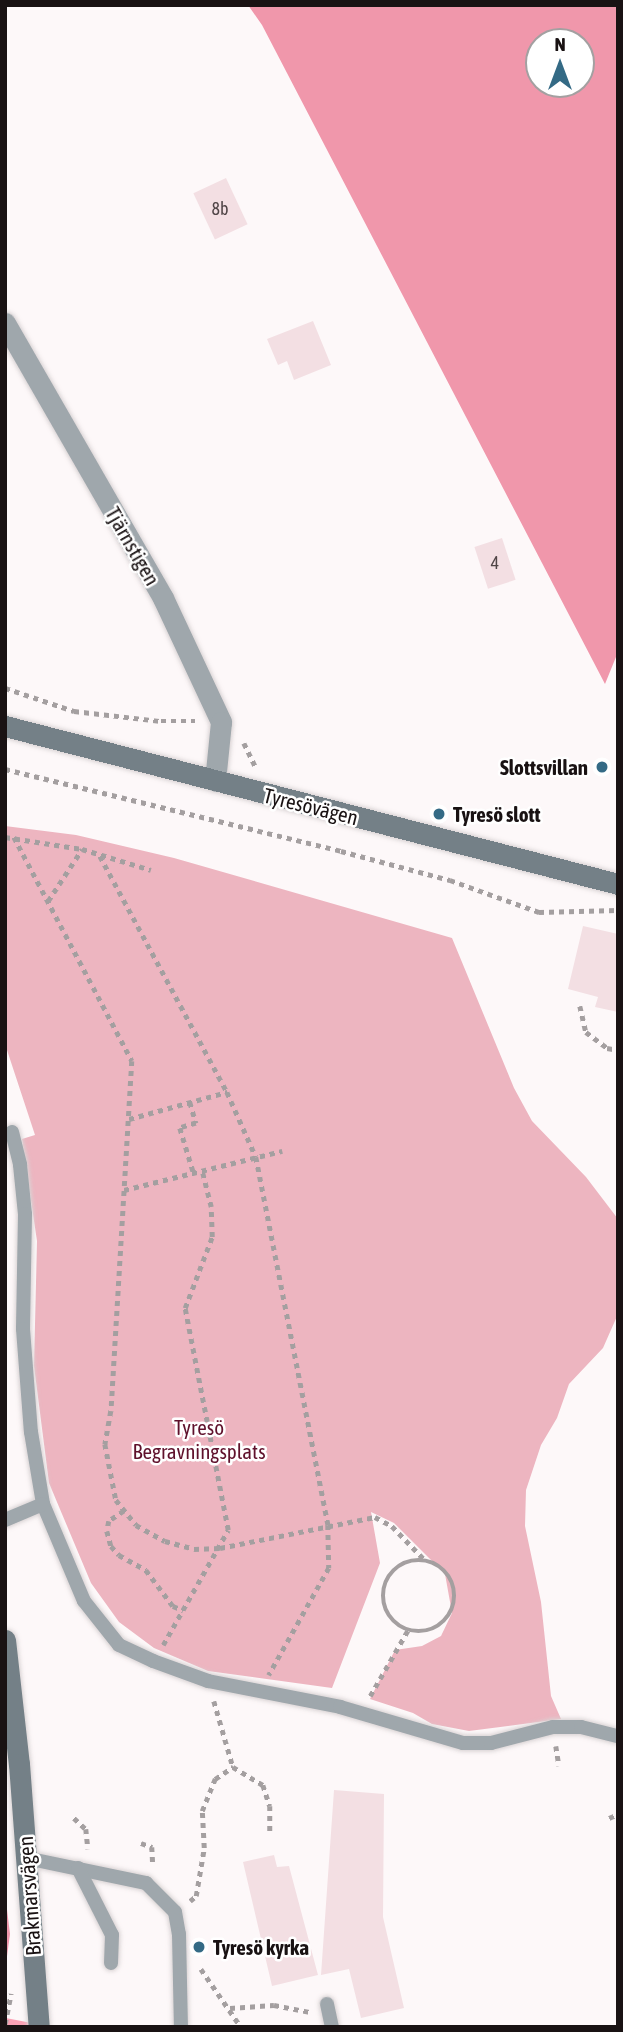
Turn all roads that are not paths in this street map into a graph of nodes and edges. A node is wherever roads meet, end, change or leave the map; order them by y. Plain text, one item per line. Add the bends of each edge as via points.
1 (5, 323) edge
2 (5, 726) edge
3 (215, 781) junction
4 (618, 884) edge
5 (12, 1132) dead end
6 (43, 1504) junction
7 (5, 1520) edge
8 (5, 1640) edge
9 (618, 1736) edge
10 (26, 1858) junction
11 (78, 1868) junction
12 (111, 1963) dead end
13 (321, 2008) road end
14 (39, 2022) edge
15 (181, 2027) edge
16 (332, 2027) edge

1 - 3 street, Tjärnstigen via 163,598 221,722
2 - 3 main road, Tyresövägen
3 - 4 main road, Tyresövägen
5 - 6 lane via 24,1214 23,1329 31,1432
6 - 7 lane
6 - 9 lane via 83,1601 119,1645 153,1661 208,1681 360,1713 463,1743 491,1743 553,1727 580,1727
8 - 10 main road, Brakmarsvägen
10 - 11 lane
10 - 14 main road, Brakmarsvägen
11 - 12 lane via 112,1935
11 - 15 lane via 146,1883 176,1912
13 - 16 lane

